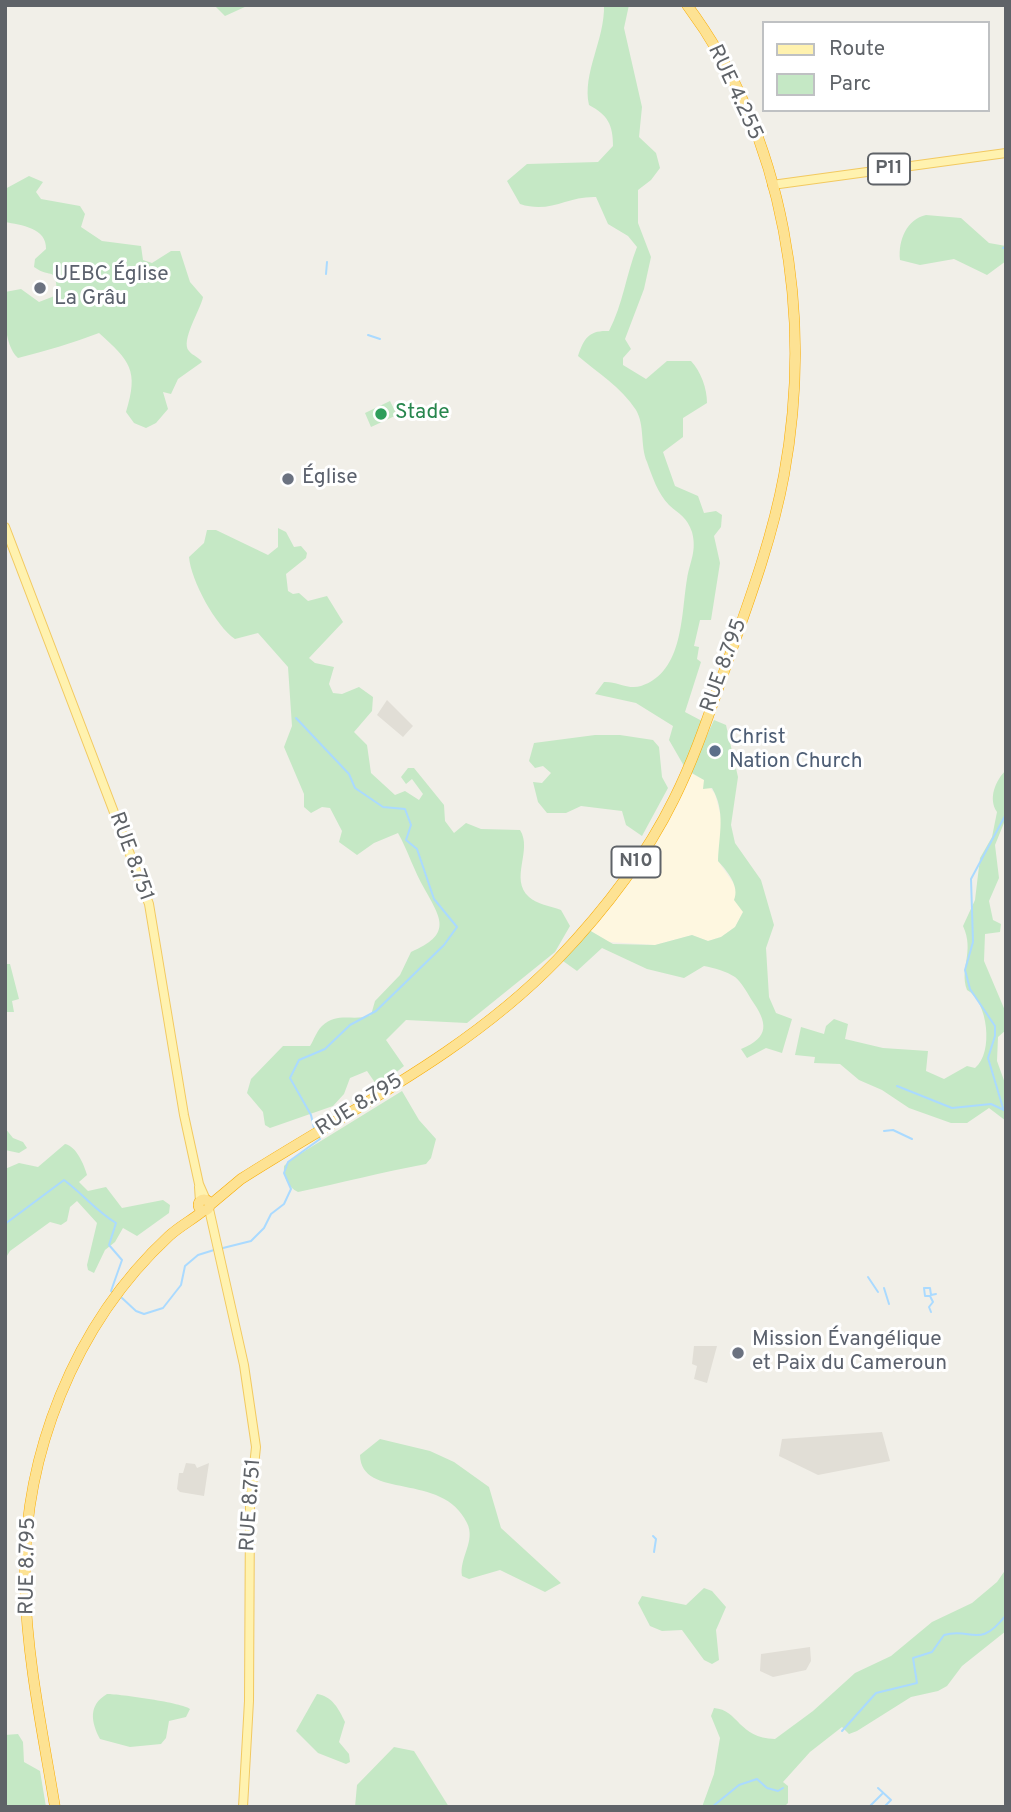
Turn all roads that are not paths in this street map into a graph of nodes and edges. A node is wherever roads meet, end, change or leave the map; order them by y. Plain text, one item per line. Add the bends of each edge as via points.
1 (687, 5) edge
2 (1006, 153) edge
3 (772, 186) junction
4 (5, 527) edge
5 (205, 1205) junction
6 (55, 1807) edge
7 (243, 1807) edge

1 - 3 highway, RUE 4.255 / N10 via 734,84
2 - 3 main road, P11
3 - 5 highway, RUE 8.795 / N10 via 791,271 796,337 784,476 736,639 665,817 591,923 508,1007 431,1062
4 - 5 main road, RUE 8.751 via 149,904 177,1083
5 - 6 highway, RUE 8.795 / N10 via 135,1273 90,1336 60,1397 35,1475 26,1545 27,1612
5 - 7 main road, RUE 8.751 via 236,1321 256,1447 250,1505 249,1701

